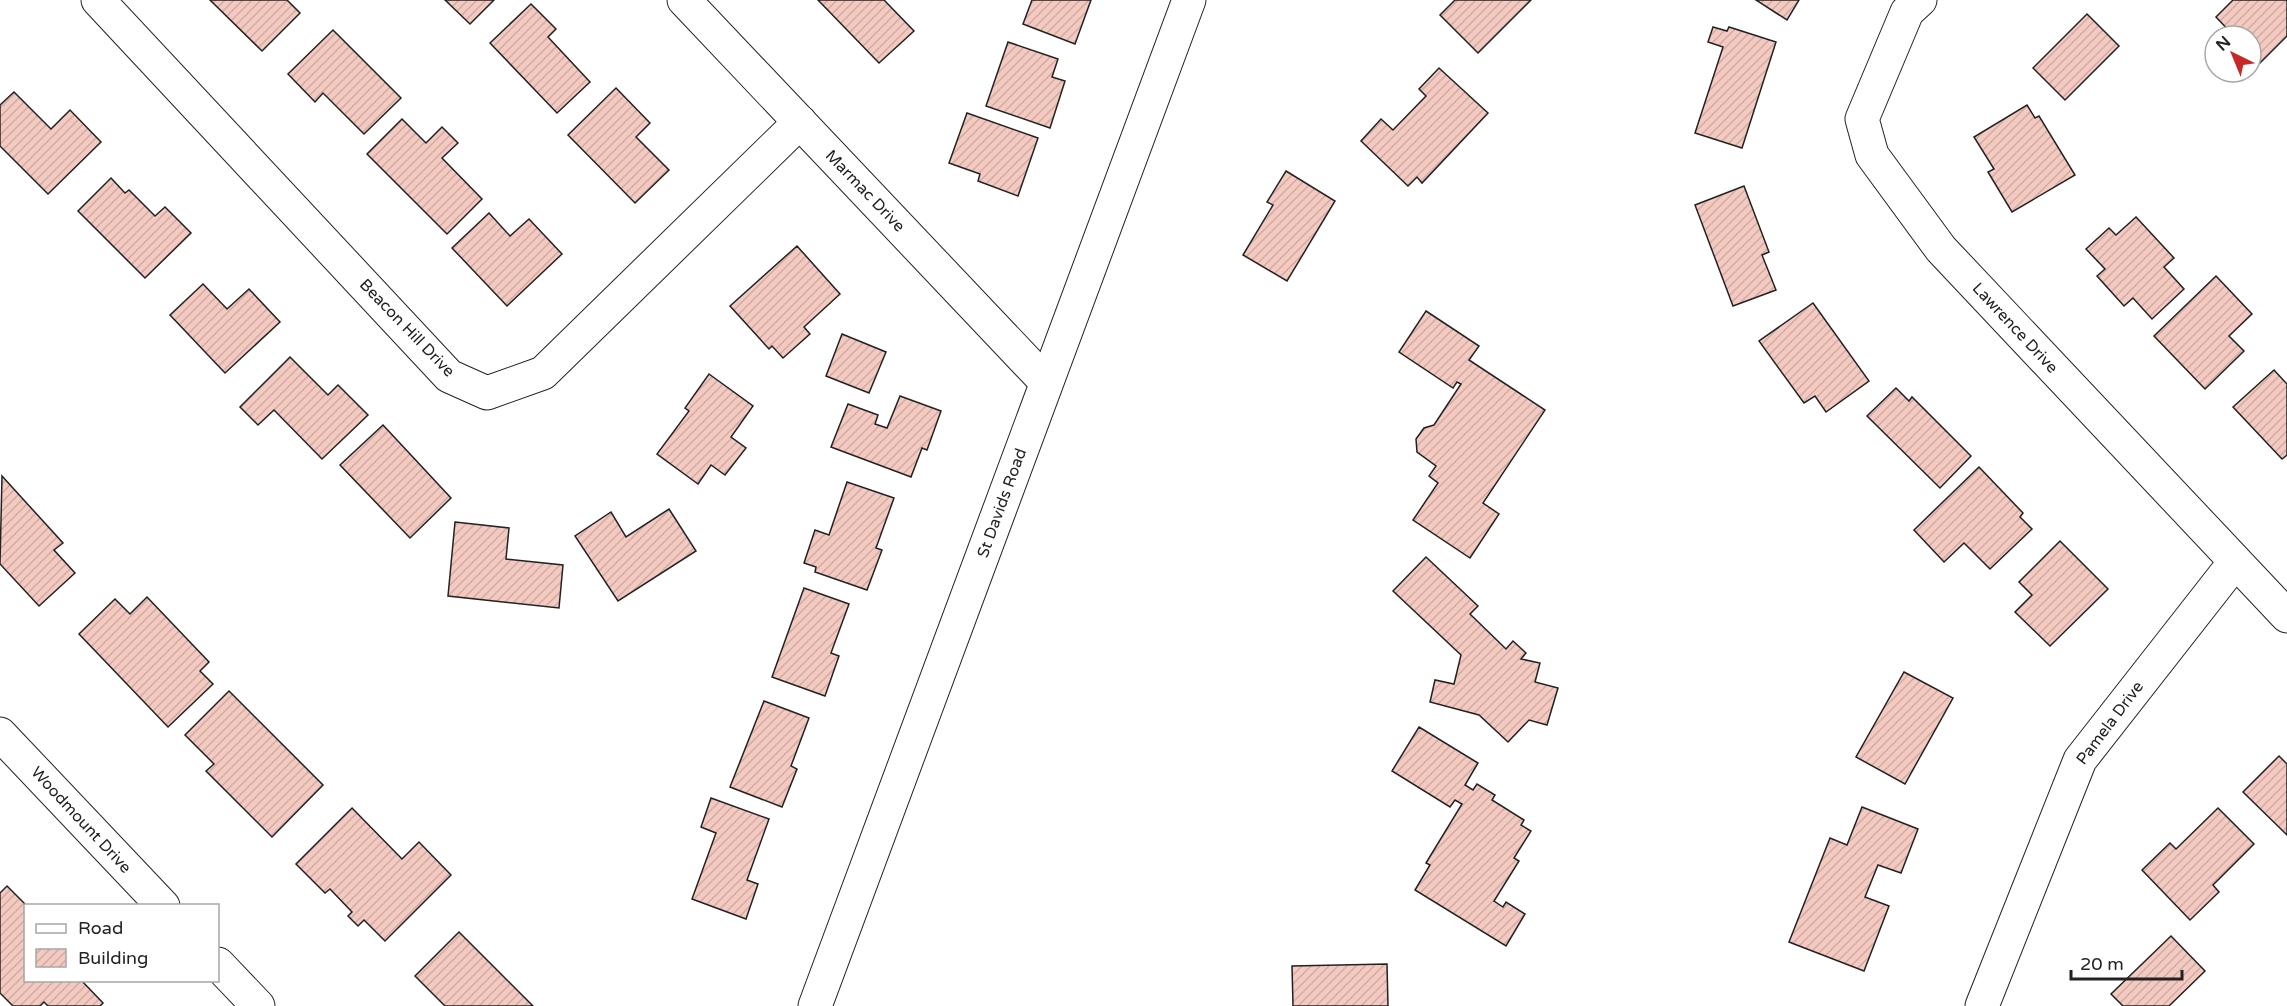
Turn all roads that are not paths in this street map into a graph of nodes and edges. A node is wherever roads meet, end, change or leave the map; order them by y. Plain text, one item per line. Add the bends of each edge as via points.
1 (98, 0) edge
2 (684, 0) edge
3 (1189, 0) edge
4 (1920, 0) edge
5 (800, 122) junction
6 (1046, 382) junction
7 (2235, 562) junction
8 (2287, 616) edge
9 (0, 734) edge
10 (161, 904) edge
11 (219, 965) edge
12 (258, 1006) edge
13 (815, 1006) edge
14 (1982, 1006) edge

1 - 5 street, Beacon Hill Drive via 449,376 488,393 543,373
2 - 5 street, Marmac Drive
3 - 6 street, St Davids Road
4 - 7 street, Lawrence Drive via 1907,12 1862,119 1872,155 1941,249
5 - 6 street, Marmac Drive
6 - 13 street, St Davids Road
7 - 8 street, Lawrence Drive
7 - 14 street, Pamela Drive via 2080,760
9 - 10 street, Woodmount Drive
11 - 12 street

